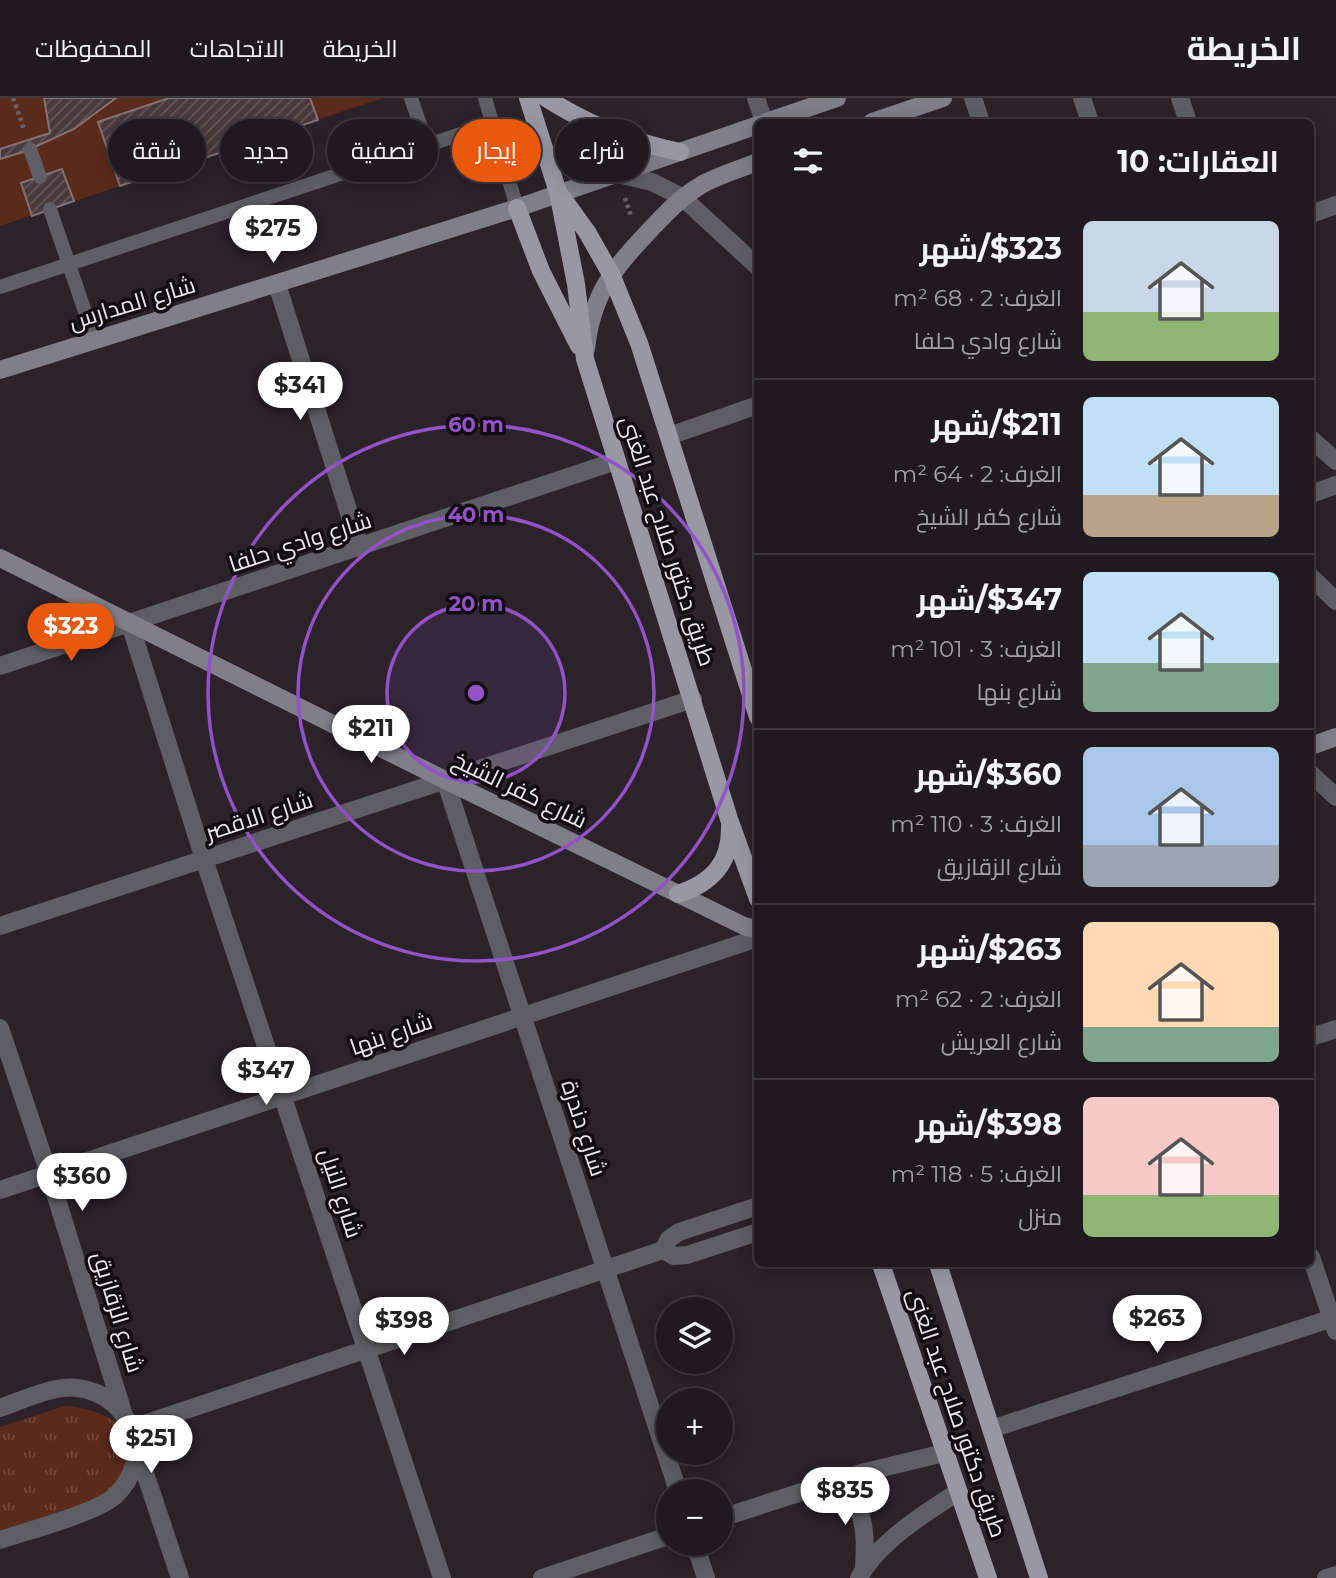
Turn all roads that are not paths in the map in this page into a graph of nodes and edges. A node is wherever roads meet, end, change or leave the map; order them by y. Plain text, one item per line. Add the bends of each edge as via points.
1 (411, 98) edge
2 (485, 98) edge
3 (528, 98) edge
4 (546, 98) edge
5 (756, 98) edge
6 (837, 98) edge
7 (943, 98) edge
8 (973, 98) edge
9 (1082, 98) edge
10 (1180, 98) edge
11 (418, 119) edge
12 (493, 119) edge
13 (764, 119) edge
14 (774, 119) edge
15 (881, 119) edge
16 (980, 119) edge
17 (1089, 119) edge
18 (1187, 119) edge
19 (754, 126) edge
20 (29, 145) road end
21 (680, 152) junction
22 (649, 163) edge
23 (754, 163) edge
24 (40, 177) dead end
25 (327, 178) edge
26 (649, 181) edge
27 (510, 182) edge
28 (591, 182) edge
29 (558, 192) junction
30 (682, 197) junction
31 (1336, 205) edge
32 (517, 208) junction
33 (51, 209) dead end
34 (1314, 213) edge
35 (754, 263) edge
36 (69, 264) junction
37 (611, 274) junction
38 (277, 284) junction
39 (0, 287) edge
40 (95, 341) junction
41 (585, 359) junction
42 (0, 370) edge
43 (754, 406) edge
44 (669, 436) junction
45 (1314, 442) edge
46 (616, 461) junction
47 (1336, 461) edge
48 (1336, 485) edge
49 (1314, 493) edge
50 (360, 548) junction
51 (0, 558) edge
52 (1314, 580) edge
53 (1336, 601) edge
54 (131, 624) junction
55 (0, 666) edge
56 (752, 679) edge
57 (693, 699) junction
58 (1336, 737) edge
59 (1314, 745) edge
60 (1314, 777) edge
61 (445, 780) junction
62 (1336, 797) edge
63 (729, 819) junction
64 (204, 859) junction
65 (754, 888) edge
66 (678, 894) junction
67 (0, 926) edge
68 (754, 928) edge
69 (754, 939) edge
70 (522, 1016) junction
71 (0, 1028) edge
72 (1336, 1029) edge
73 (1314, 1036) edge
74 (283, 1096) junction
75 (49, 1174) junction
76 (0, 1190) edge
77 (754, 1207) edge
78 (754, 1233) edge
79 (663, 1250) junction
80 (1314, 1265) edge
81 (882, 1267) edge
82 (939, 1267) edge
83 (605, 1269) junction
84 (1335, 1322) edge
85 (367, 1349) junction
86 (0, 1408) edge
87 (123, 1412) junction
88 (132, 1428) junction
89 (991, 1429) junction
90 (136, 1446) junction
91 (944, 1453) junction
92 (674, 1479) edge
93 (834, 1481) junction
94 (958, 1492) junction
95 (733, 1514) edge
96 (0, 1540) edge
97 (656, 1540) edge
98 (699, 1556) edge
99 (861, 1573) edge
100 (1336, 1575) edge
101 (180, 1578) edge
102 (442, 1578) edge
103 (542, 1578) edge
104 (706, 1578) edge
105 (988, 1578) edge
106 (1039, 1578) edge
107 (1326, 1578) edge

1 - 11 lane
2 - 12 lane
3 - 29 main road, طريق دكتور صلاح عبد الغنى
4 - 21 main road via 606,130
5 - 13 street
6 - 14 main road
7 - 15 main road
8 - 16 street
9 - 17 street
10 - 18 street
19 - 21 main road, شارع المدارس
20 - 24 lane
21 - 22 main road, شارع المدارس
23 - 30 main road
25 - 36 lane
26 - 30 street
27 - 32 lane
28 - 29 main road, شارع المدارس
29 - 32 main road, شارع المدارس
29 - 37 main road, طريق دكتور صلاح عبد الغنى
29 - 41 main road, طريق دكتور صلاح عبد الغنى
30 - 35 street
30 - 37 main road
31 - 34 street
32 - 38 main road, شارع المدارس
32 - 41 main road via 541,271
33 - 36 lane
36 - 39 lane
36 - 40 lane
37 - 41 main road via 592,317
37 - 44 main road, طريق دكتور صلاح عبد الغنى
38 - 40 main road, شارع المدارس
38 - 50 street
40 - 42 main road, شارع المدارس
41 - 46 main road, طريق دكتور صلاح عبد الغنى
43 - 44 street
44 - 56 main road, طريق دكتور صلاح عبد الغنى
45 - 47 street
46 - 50 street, شارع وادي حلفا
46 - 57 main road, طريق دكتور صلاح عبد الغنى
48 - 49 street
50 - 54 street, شارع وادي حلفا
51 - 54 main road, شارع كفر الشيخ
52 - 53 street
54 - 55 street, شارع وادي حلفا
54 - 61 main road, شارع كفر الشيخ
54 - 64 street, شارع النيل
57 - 61 street, شارع الاقصر
57 - 63 main road, طريق دكتور صلاح عبد الغنى
58 - 59 main road
60 - 62 street
61 - 64 street, شارع الاقصر
61 - 66 main road, شارع كفر الشيخ
61 - 70 street, شارع دندرة
63 - 65 main road, طريق دكتور صلاح عبد الغنى
63 - 66 main road via 725,858 697,888
64 - 67 street, شارع الاقصر
64 - 74 street, شارع النيل
66 - 68 main road, شارع كفر الشيخ
69 - 70 street, شارع بنها
70 - 74 street, شارع بنها
70 - 83 street, شارع دندرة
71 - 75 street, شارع الزقازيق
72 - 73 street
74 - 75 street, شارع بنها
74 - 85 street, شارع النيل
75 - 76 street, شارع بنها
75 - 87 street, شارع الزقازيق
77 - 79 street via 679,1232
78 - 79 street via 687,1255
79 - 83 street
80 - 84 street
81 - 91 main road, طريق دكتور صلاح عبد الغنى
82 - 89 main road, طريق دكتور صلاح عبد الغنى
83 - 85 street
83 - 92 street, شارع دندرة
84 - 89 street
85 - 88 street
85 - 102 street, شارع النيل
86 - 87 street via 74,1388 109,1399
87 - 88 street
88 - 90 street
89 - 106 main road, طريق دكتور صلاح عبد الغنى
90 - 96 street via 127,1482 114,1497 98,1507
90 - 101 street
91 - 93 street
91 - 94 main road, طريق دكتور صلاح عبد الغنى
93 - 95 street
93 - 99 street via 858,1506 864,1522
94 - 99 street via 909,1526
94 - 105 main road, طريق دكتور صلاح عبد الغنى
97 - 103 street
98 - 104 street
100 - 107 street

